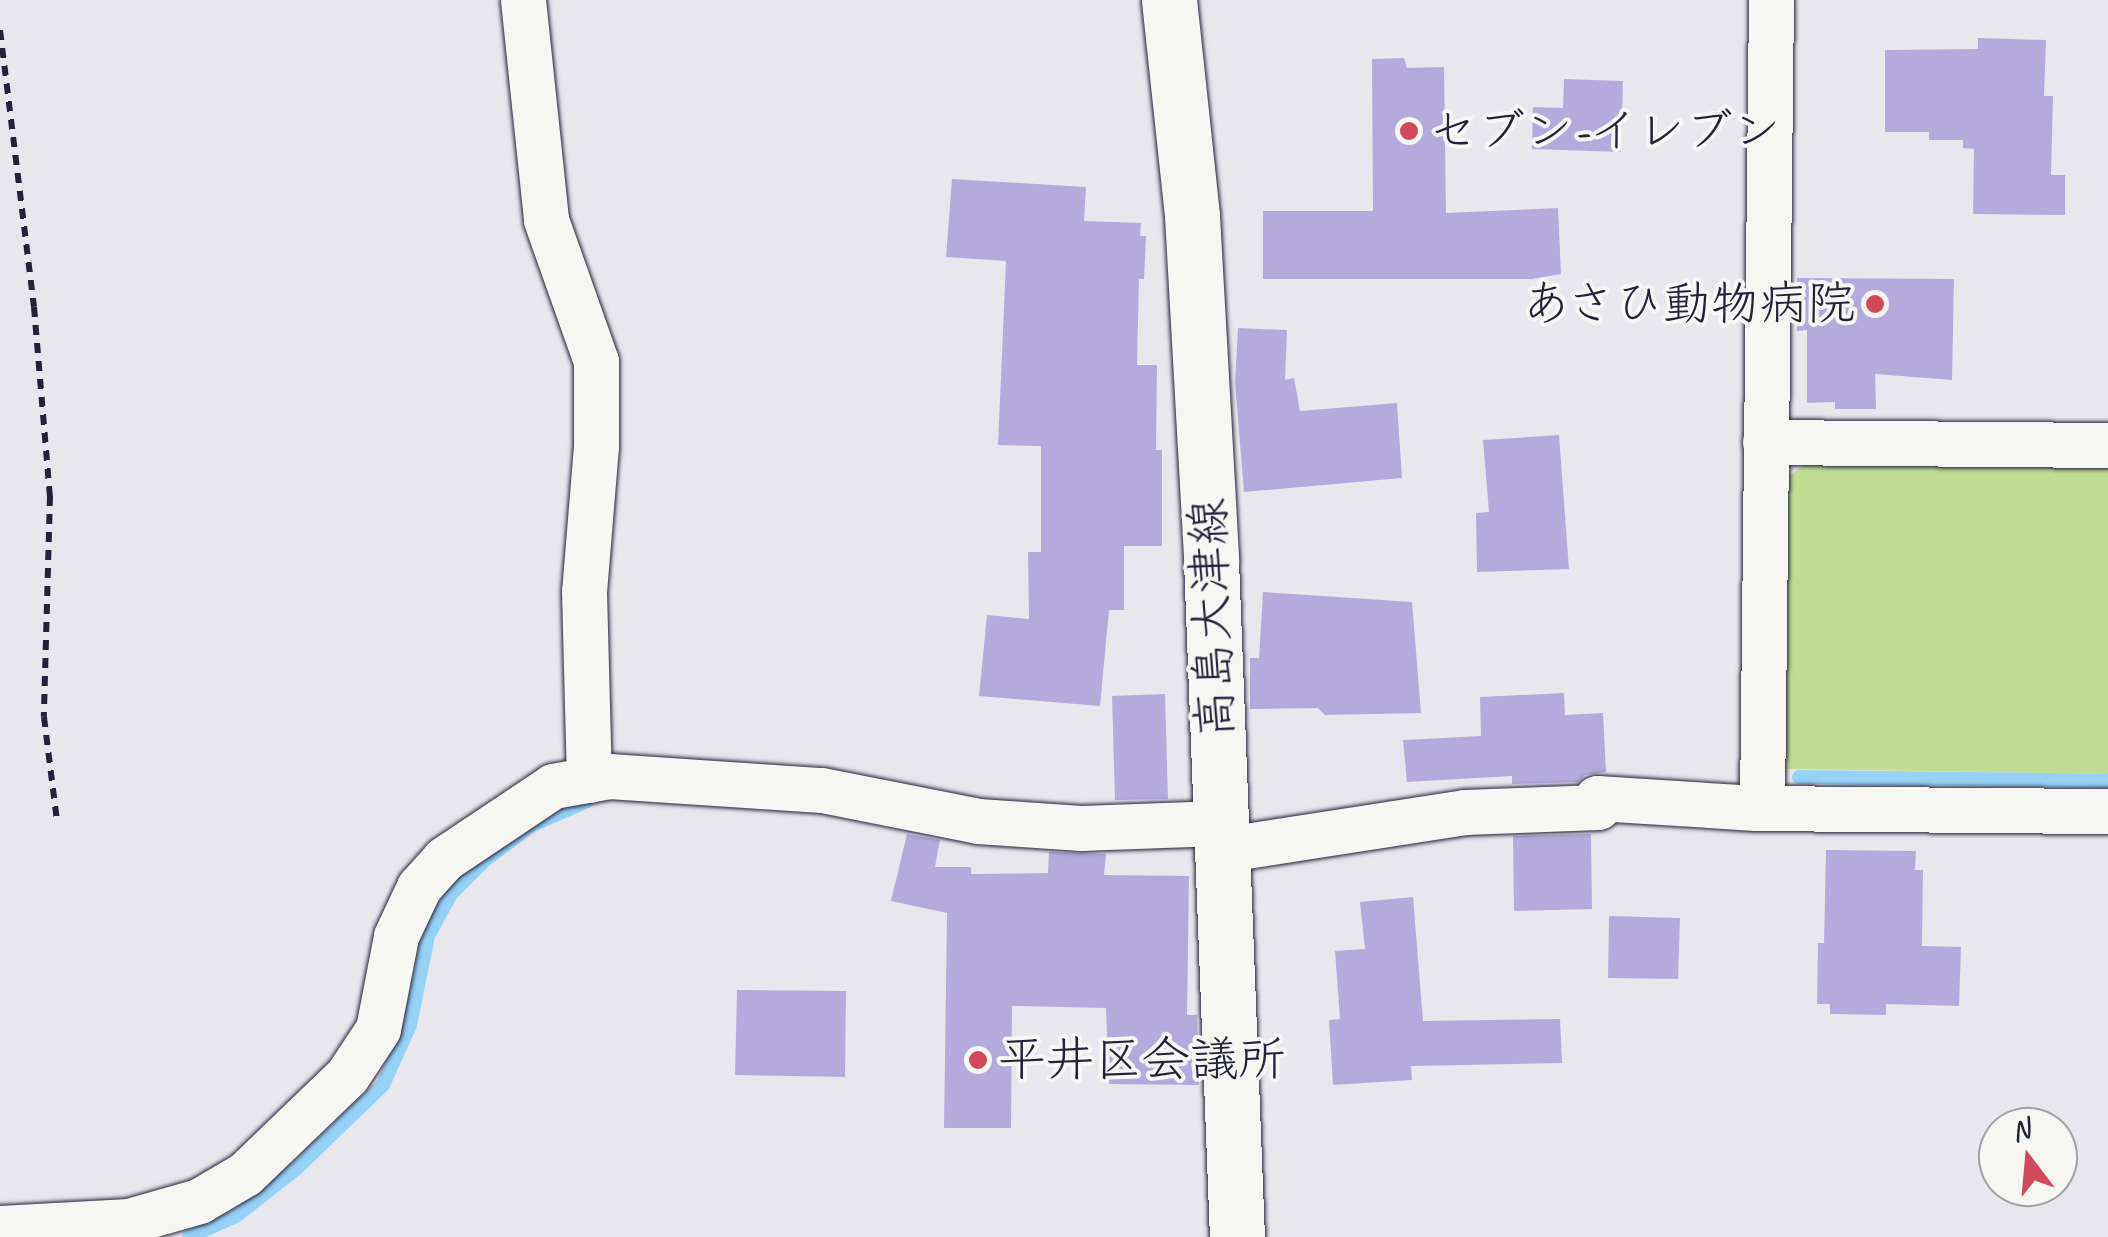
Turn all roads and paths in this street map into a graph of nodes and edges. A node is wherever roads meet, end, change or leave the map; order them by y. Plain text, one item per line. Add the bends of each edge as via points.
1 (523, 0) edge
2 (1168, 0) edge
3 (1771, 0) edge
4 (0, 30) edge
5 (1765, 442) junction
6 (2108, 446) edge
7 (589, 780) junction
8 (1762, 805) junction
9 (2108, 811) edge
10 (57, 822) dead end
11 (1220, 836) junction
12 (0, 1228) edge
13 (1237, 1237) edge

1 - 7 street via 546,220 596,361 584,591
2 - 11 main road, 高島大津線 via 1193,235
3 - 5 street
4 - 10 path via 50,496 44,717
5 - 6 street
5 - 8 street
7 - 11 street via 822,790 978,821
7 - 12 street via 553,786 494,822 419,887 396,936 378,1029 347,1076 246,1174 199,1201 128,1221
8 - 9 street
8 - 11 street via 1597,798 1598,806
11 - 13 main road, 高島大津線

